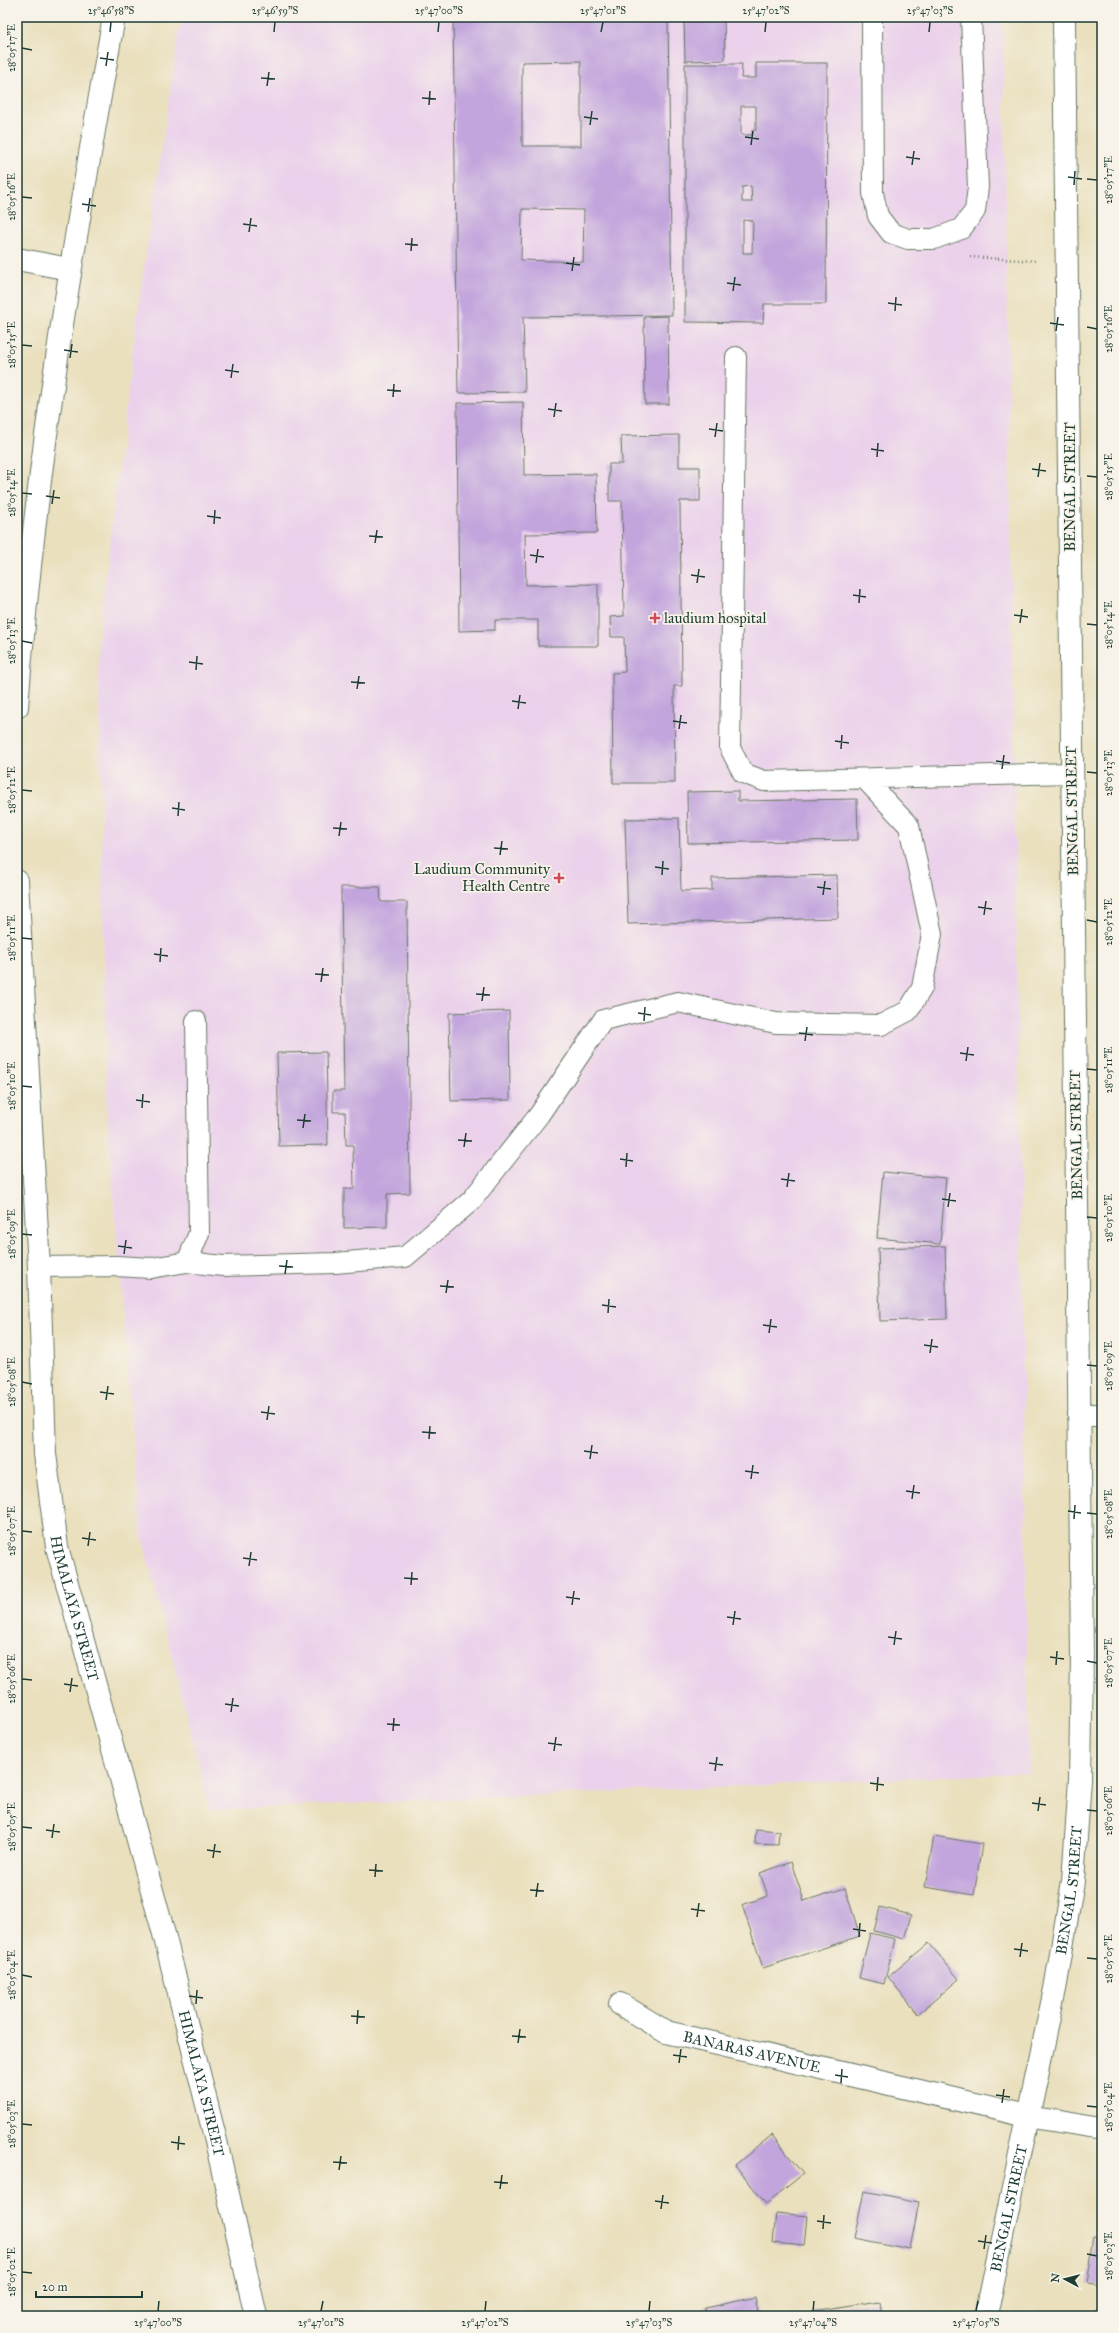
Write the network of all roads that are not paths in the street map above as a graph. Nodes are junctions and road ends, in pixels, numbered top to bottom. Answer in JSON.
{"nodes":[{"id":1,"x":114,"y":17,"type":"edge"},
{"id":2,"x":872,"y":17,"type":"edge"},
{"id":3,"x":971,"y":17,"type":"edge"},
{"id":4,"x":1064,"y":17,"type":"edge"},
{"id":5,"x":17,"y":260,"type":"edge"},
{"id":6,"x":69,"y":270,"type":"junction"},
{"id":7,"x":736,"y":357,"type":"dead end"},
{"id":8,"x":17,"y":707,"type":"edge"},
{"id":9,"x":1072,"y":773,"type":"junction"},
{"id":10,"x":865,"y":779,"type":"junction"},
{"id":11,"x":17,"y":881,"type":"edge"},
{"id":12,"x":196,"y":1021,"type":"dead end"},
{"id":13,"x":187,"y":1262,"type":"junction"},
{"id":14,"x":39,"y":1267,"type":"junction"},
{"id":15,"x":1079,"y":1415,"type":"junction"},
{"id":16,"x":1102,"y":1415,"type":"edge"},
{"id":17,"x":620,"y":2004,"type":"dead end"},
{"id":18,"x":1027,"y":2116,"type":"junction"},
{"id":19,"x":1102,"y":2128,"type":"edge"},
{"id":20,"x":256,"y":2316,"type":"edge"},
{"id":21,"x":986,"y":2316,"type":"edge"}],
"edges":[{"from":1,"to":6,"type":"street"},
{"from":2,"to":3,"type":"lane"},
{"from":4,"to":9,"type":"street","name":"BENGAL STREET"},
{"from":5,"to":6,"type":"street"},
{"from":6,"to":8,"type":"street"},
{"from":7,"to":10,"type":"lane"},
{"from":9,"to":10,"type":"lane"},
{"from":9,"to":15,"type":"street","name":"BENGAL STREET"},
{"from":10,"to":13,"type":"lane"},
{"from":11,"to":14,"type":"street","name":"HIMALAYA STREET"},
{"from":12,"to":13,"type":"lane"},
{"from":13,"to":14,"type":"lane"},
{"from":14,"to":20,"type":"street","name":"HIMALAYA STREET"},
{"from":15,"to":16,"type":"street"},
{"from":15,"to":18,"type":"street","name":"BENGAL STREET"},
{"from":17,"to":18,"type":"street","name":"BANARAS AVENUE"},
{"from":18,"to":19,"type":"street","name":"BANARAS AVENUE"},
{"from":18,"to":21,"type":"street","name":"BENGAL STREET"}]}
